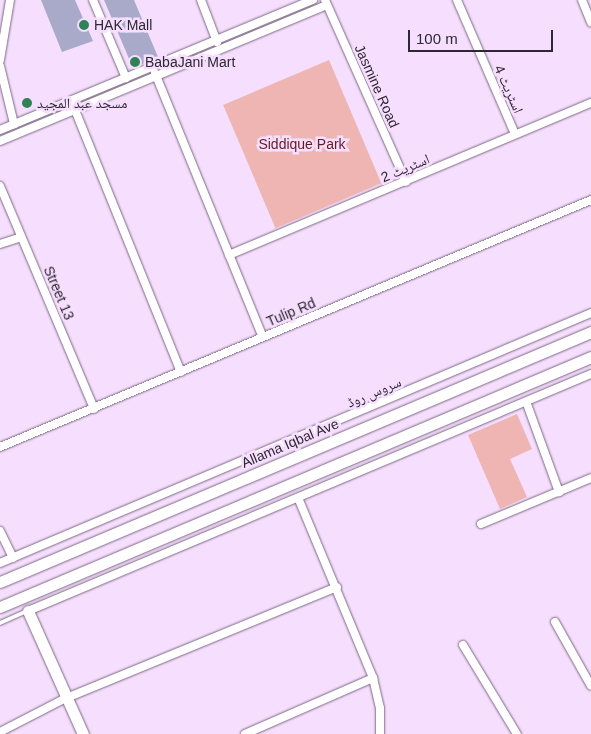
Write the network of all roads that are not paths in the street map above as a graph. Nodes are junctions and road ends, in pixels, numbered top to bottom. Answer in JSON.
{"nodes":[{"id":1,"x":92,"y":0,"type":"edge"},
{"id":2,"x":201,"y":0,"type":"edge"},
{"id":3,"x":313,"y":0,"type":"edge"},
{"id":4,"x":456,"y":0,"type":"edge"},
{"id":5,"x":582,"y":0,"type":"edge"},
{"id":6,"x":9,"y":1,"type":"edge"},
{"id":7,"x":326,"y":3,"type":"edge"},
{"id":8,"x":591,"y":22,"type":"edge"},
{"id":9,"x":216,"y":39,"type":"junction"},
{"id":10,"x":220,"y":49,"type":"junction"},
{"id":11,"x":0,"y":60,"type":"edge"},
{"id":12,"x":0,"y":66,"type":"edge"},
{"id":13,"x":152,"y":66,"type":"junction"},
{"id":14,"x":156,"y":76,"type":"junction"},
{"id":15,"x":126,"y":78,"type":"junction"},
{"id":16,"x":71,"y":100,"type":"junction"},
{"id":17,"x":591,"y":103,"type":"edge"},
{"id":18,"x":75,"y":110,"type":"junction"},
{"id":19,"x":14,"y":124,"type":"junction"},
{"id":20,"x":0,"y":130,"type":"edge"},
{"id":21,"x":515,"y":134,"type":"junction"},
{"id":22,"x":0,"y":141,"type":"edge"},
{"id":23,"x":406,"y":182,"type":"junction"},
{"id":24,"x":0,"y":186,"type":"edge"},
{"id":25,"x":591,"y":200,"type":"edge"},
{"id":26,"x":21,"y":237,"type":"junction"},
{"id":27,"x":0,"y":244,"type":"edge"},
{"id":28,"x":229,"y":255,"type":"junction"},
{"id":29,"x":591,"y":313,"type":"edge"},
{"id":30,"x":591,"y":332,"type":"edge"},
{"id":31,"x":263,"y":337,"type":"junction"},
{"id":32,"x":591,"y":358,"type":"edge"},
{"id":33,"x":181,"y":372,"type":"junction"},
{"id":34,"x":591,"y":374,"type":"edge"},
{"id":35,"x":527,"y":404,"type":"junction"},
{"id":36,"x":94,"y":409,"type":"junction"},
{"id":37,"x":0,"y":446,"type":"edge"},
{"id":38,"x":591,"y":478,"type":"edge"},
{"id":39,"x":559,"y":492,"type":"junction"},
{"id":40,"x":299,"y":500,"type":"junction"},
{"id":41,"x":481,"y":524,"type":"dead end"},
{"id":42,"x":0,"y":531,"type":"edge"},
{"id":43,"x":13,"y":558,"type":"junction"},
{"id":44,"x":0,"y":564,"type":"edge"},
{"id":45,"x":0,"y":582,"type":"edge"},
{"id":46,"x":337,"y":587,"type":"junction"},
{"id":47,"x":0,"y":607,"type":"edge"},
{"id":48,"x":28,"y":611,"type":"junction"},
{"id":49,"x":554,"y":622,"type":"dead end"},
{"id":50,"x":0,"y":623,"type":"edge"},
{"id":51,"x":462,"y":645,"type":"dead end"},
{"id":52,"x":373,"y":678,"type":"junction"},
{"id":53,"x":591,"y":686,"type":"edge"},
{"id":54,"x":64,"y":699,"type":"junction"},
{"id":55,"x":0,"y":732,"type":"edge"},
{"id":56,"x":83,"y":734,"type":"edge"},
{"id":57,"x":245,"y":734,"type":"edge"},
{"id":58,"x":380,"y":734,"type":"edge"},
{"id":59,"x":517,"y":734,"type":"edge"}],
"edges":[{"from":1,"to":15,"type":"street"},
{"from":2,"to":9,"type":"street"},
{"from":3,"to":9,"type":"street"},
{"from":4,"to":21,"type":"street","name":"اسٹریٹ 4"},
{"from":5,"to":8,"type":"street"},
{"from":6,"to":11,"type":"street"},
{"from":7,"to":10,"type":"street"},
{"from":7,"to":23,"type":"street","name":"Jasmine Road"},
{"from":9,"to":10,"type":"street"},
{"from":9,"to":13,"type":"street"},
{"from":10,"to":14,"type":"street"},
{"from":12,"to":19,"type":"street"},
{"from":13,"to":14,"type":"street"},
{"from":13,"to":15,"type":"street"},
{"from":14,"to":18,"type":"street"},
{"from":14,"to":28,"type":"street"},
{"from":15,"to":16,"type":"street"},
{"from":16,"to":18,"type":"street"},
{"from":16,"to":19,"type":"street"},
{"from":17,"to":21,"type":"street","name":"اسٹریٹ 2"},
{"from":18,"to":22,"type":"street"},
{"from":18,"to":33,"type":"street"},
{"from":19,"to":20,"type":"street"},
{"from":21,"to":23,"type":"street","name":"اسٹریٹ 2"},
{"from":23,"to":28,"type":"street","name":"اسٹریٹ 2"},
{"from":24,"to":26,"type":"street","name":"Street 13"},
{"from":25,"to":31,"type":"street","name":"Tulip Rd"},
{"from":26,"to":27,"type":"street"},
{"from":26,"to":36,"type":"street","name":"Street 13"},
{"from":28,"to":31,"type":"street"},
{"from":29,"to":43,"type":"street","name":"سروس روڈ"},
{"from":30,"to":45,"type":"main road","name":"Allama Iqbal Ave"},
{"from":31,"to":33,"type":"street","name":"Tulip Rd"},
{"from":32,"to":47,"type":"main road"},
{"from":33,"to":36,"type":"street","name":"Tulip Rd"},
{"from":34,"to":35,"type":"street"},
{"from":35,"to":39,"type":"street"},
{"from":35,"to":40,"type":"street"},
{"from":36,"to":37,"type":"street","name":"Tulip Rd"},
{"from":38,"to":39,"type":"street"},
{"from":39,"to":41,"type":"street"},
{"from":40,"to":46,"type":"street"},
{"from":40,"to":48,"type":"street"},
{"from":42,"to":43,"type":"street"},
{"from":43,"to":44,"type":"street","name":"سروس روڈ"},
{"from":46,"to":52,"type":"street"},
{"from":46,"to":54,"type":"street"},
{"from":48,"to":50,"type":"lane"},
{"from":48,"to":54,"type":"main road"},
{"from":49,"to":53,"type":"street"},
{"from":51,"to":59,"type":"street"},
{"from":52,"to":57,"type":"street"},
{"from":52,"to":58,"type":"street"},
{"from":54,"to":55,"type":"street"},
{"from":54,"to":56,"type":"main road"}]}
